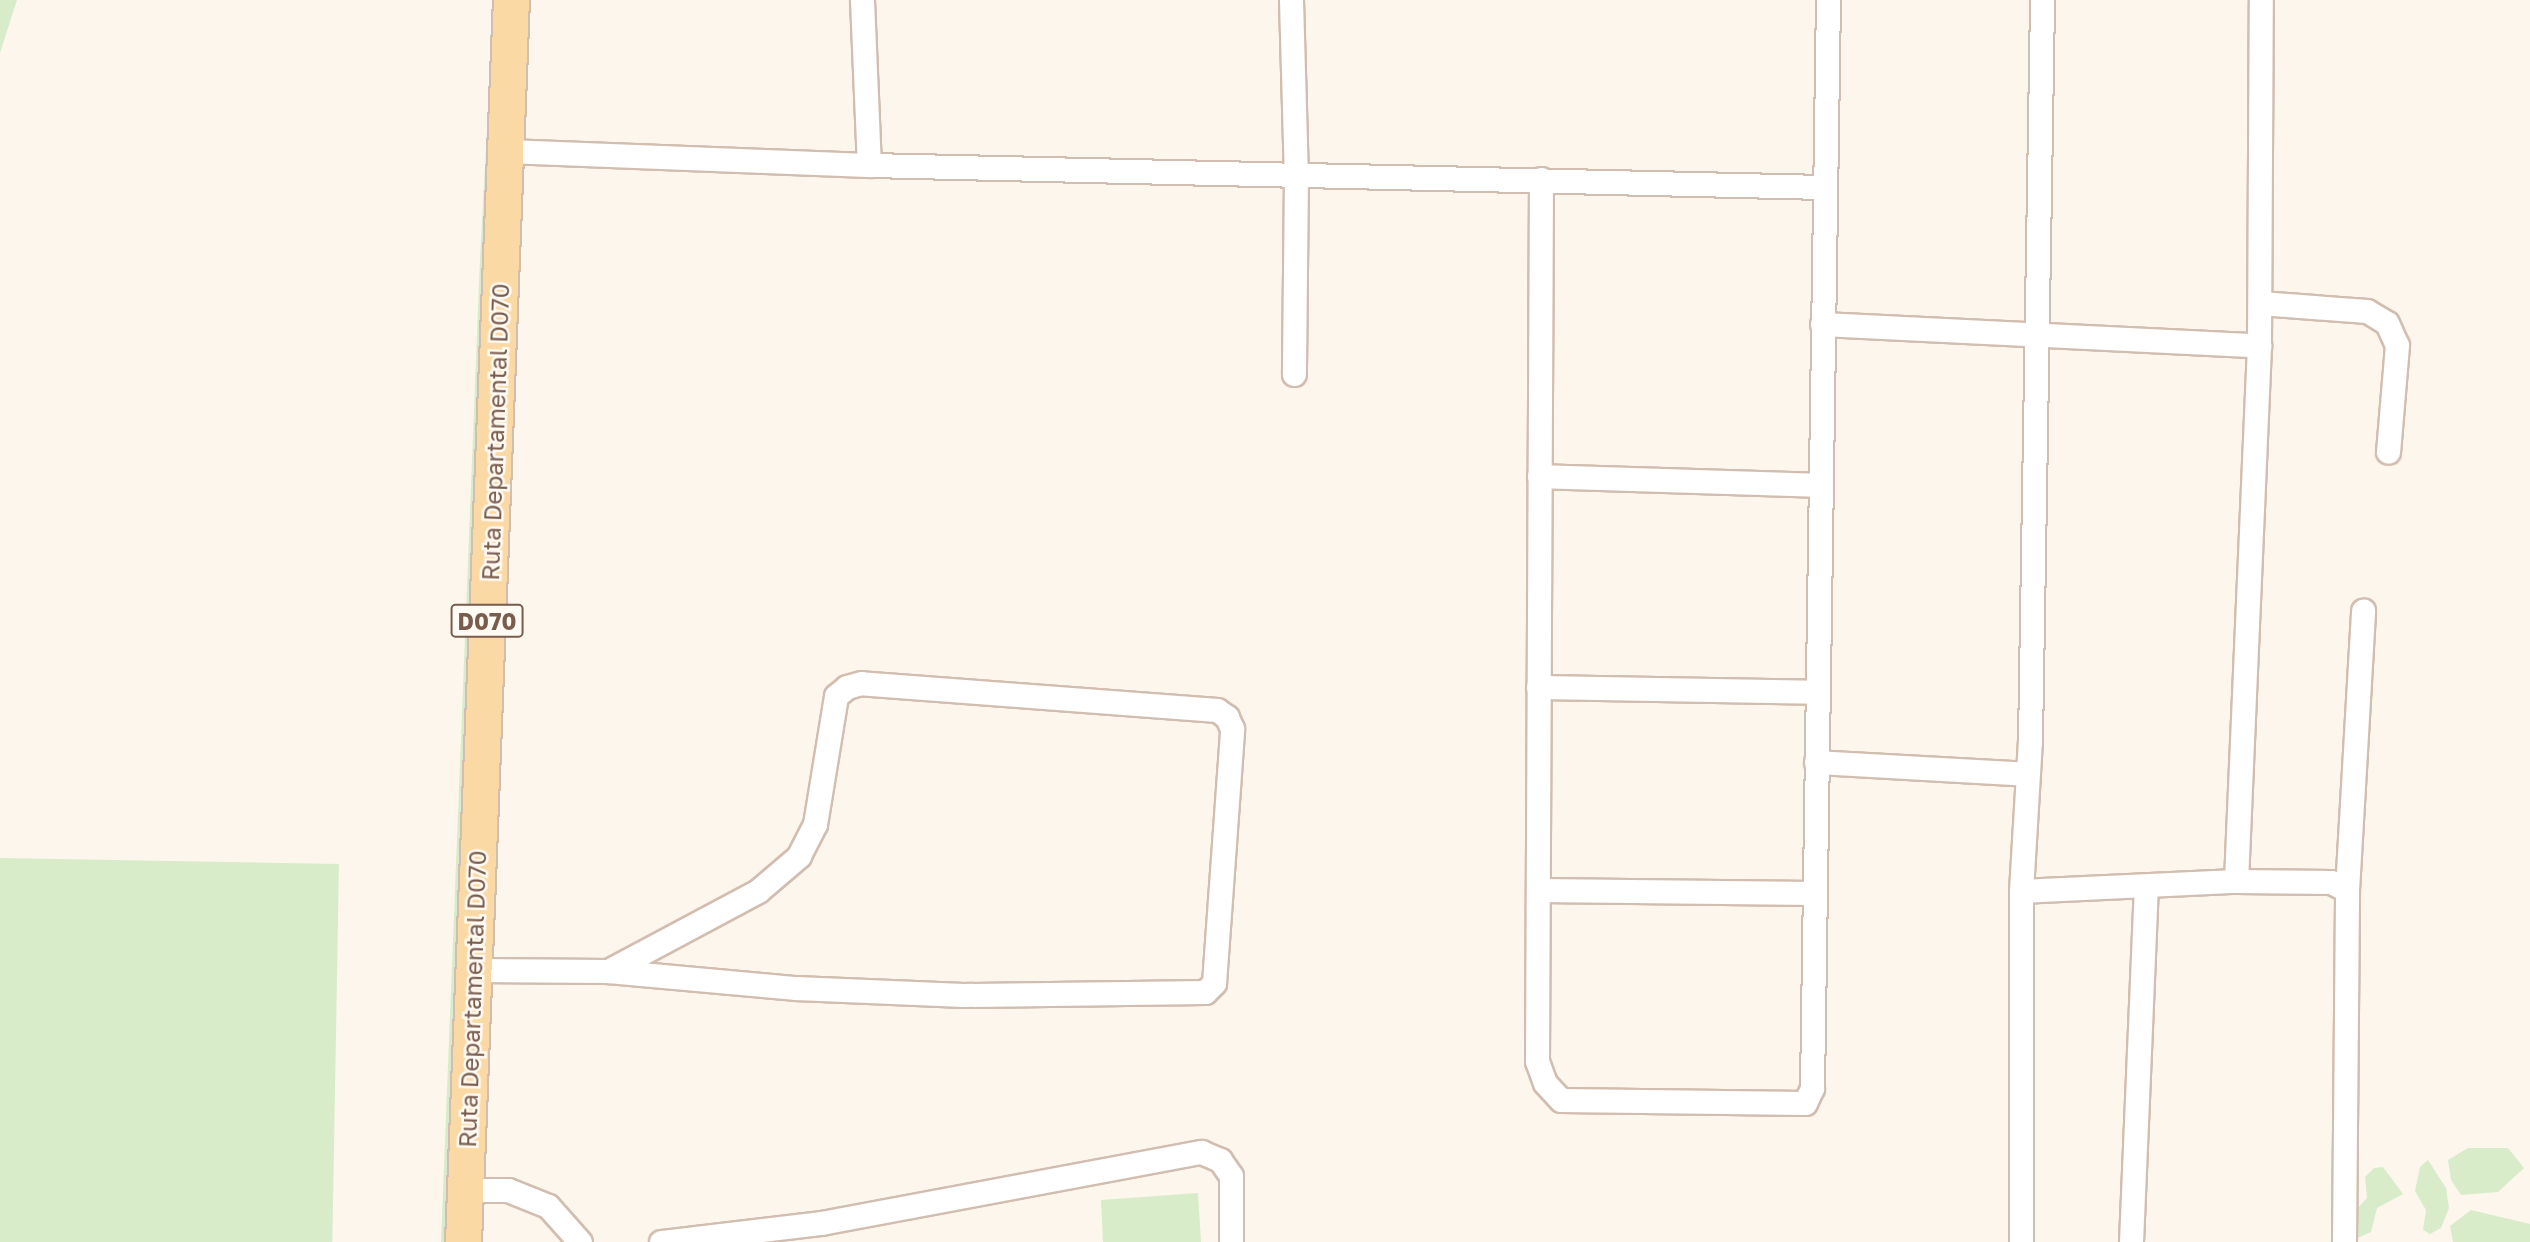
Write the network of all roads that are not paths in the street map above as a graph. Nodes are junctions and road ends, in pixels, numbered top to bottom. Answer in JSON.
{"nodes":[{"id":1,"x":512,"y":0,"type":"edge"},
{"id":2,"x":862,"y":0,"type":"edge"},
{"id":3,"x":1291,"y":0,"type":"edge"},
{"id":4,"x":1828,"y":0,"type":"edge"},
{"id":5,"x":2042,"y":0,"type":"edge"},
{"id":6,"x":2262,"y":0,"type":"edge"},
{"id":7,"x":505,"y":151,"type":"junction"},
{"id":8,"x":869,"y":165,"type":"junction"},
{"id":9,"x":1296,"y":176,"type":"junction"},
{"id":10,"x":1541,"y":179,"type":"junction"},
{"id":11,"x":1825,"y":187,"type":"junction"},
{"id":12,"x":2260,"y":303,"type":"junction"},
{"id":13,"x":1822,"y":324,"type":"junction"},
{"id":14,"x":2035,"y":331,"type":"junction"},
{"id":15,"x":2259,"y":345,"type":"junction"},
{"id":16,"x":1294,"y":374,"type":"dead end"},
{"id":17,"x":2388,"y":452,"type":"dead end"},
{"id":18,"x":1539,"y":476,"type":"junction"},
{"id":19,"x":1820,"y":485,"type":"junction"},
{"id":20,"x":2363,"y":610,"type":"dead end"},
{"id":21,"x":1538,"y":687,"type":"junction"},
{"id":22,"x":1817,"y":692,"type":"junction"},
{"id":23,"x":1816,"y":762,"type":"junction"},
{"id":24,"x":2028,"y":774,"type":"junction"},
{"id":25,"x":2235,"y":881,"type":"junction"},
{"id":26,"x":2146,"y":888,"type":"junction"},
{"id":27,"x":1538,"y":890,"type":"junction"},
{"id":28,"x":2347,"y":890,"type":"junction"},
{"id":29,"x":2021,"y":891,"type":"junction"},
{"id":30,"x":1814,"y":893,"type":"junction"},
{"id":31,"x":474,"y":970,"type":"junction"},
{"id":32,"x":608,"y":971,"type":"junction"},
{"id":33,"x":465,"y":1189,"type":"junction"},
{"id":34,"x":823,"y":1233,"type":"edge"},
{"id":35,"x":463,"y":1242,"type":"edge"},
{"id":36,"x":580,"y":1242,"type":"edge"},
{"id":37,"x":661,"y":1242,"type":"edge"},
{"id":38,"x":1231,"y":1242,"type":"edge"},
{"id":39,"x":2021,"y":1242,"type":"edge"},
{"id":40,"x":2131,"y":1242,"type":"edge"},
{"id":41,"x":2344,"y":1242,"type":"edge"}],
"edges":[{"from":1,"to":7,"type":"main road","name":"Ruta Departamental D070","number":"D070"},
{"from":2,"to":8,"type":"street"},
{"from":3,"to":9,"type":"street"},
{"from":4,"to":11,"type":"street"},
{"from":5,"to":14,"type":"street"},
{"from":6,"to":12,"type":"street"},
{"from":7,"to":8,"type":"street"},
{"from":7,"to":31,"type":"main road","name":"Ruta Departamental D070","number":"D070"},
{"from":8,"to":9,"type":"street"},
{"from":9,"to":10,"type":"street"},
{"from":9,"to":16,"type":"street"},
{"from":10,"to":11,"type":"street"},
{"from":10,"to":18,"type":"street"},
{"from":11,"to":13,"type":"street"},
{"from":12,"to":15,"type":"street"},
{"from":12,"to":17,"type":"street"},
{"from":13,"to":14,"type":"street"},
{"from":13,"to":19,"type":"street"},
{"from":14,"to":15,"type":"street"},
{"from":14,"to":24,"type":"street"},
{"from":15,"to":25,"type":"street"},
{"from":18,"to":19,"type":"street"},
{"from":18,"to":21,"type":"street"},
{"from":19,"to":22,"type":"street"},
{"from":20,"to":28,"type":"street"},
{"from":21,"to":22,"type":"street"},
{"from":21,"to":27,"type":"street"},
{"from":22,"to":23,"type":"street"},
{"from":23,"to":24,"type":"street"},
{"from":23,"to":30,"type":"street"},
{"from":24,"to":29,"type":"street"},
{"from":25,"to":26,"type":"street"},
{"from":25,"to":28,"type":"street"},
{"from":26,"to":29,"type":"street"},
{"from":26,"to":40,"type":"street"},
{"from":27,"to":30,"type":"street"},
{"from":27,"to":30,"type":"street"},
{"from":28,"to":41,"type":"street"},
{"from":29,"to":39,"type":"street"},
{"from":31,"to":32,"type":"street"},
{"from":31,"to":33,"type":"main road","name":"Ruta Departamental D070","number":"D070"},
{"from":32,"to":32,"type":"street"},
{"from":33,"to":35,"type":"main road","name":"Ruta Departamental D070","number":"D070"},
{"from":33,"to":36,"type":"street"},
{"from":34,"to":37,"type":"street"},
{"from":34,"to":38,"type":"street"}]}
